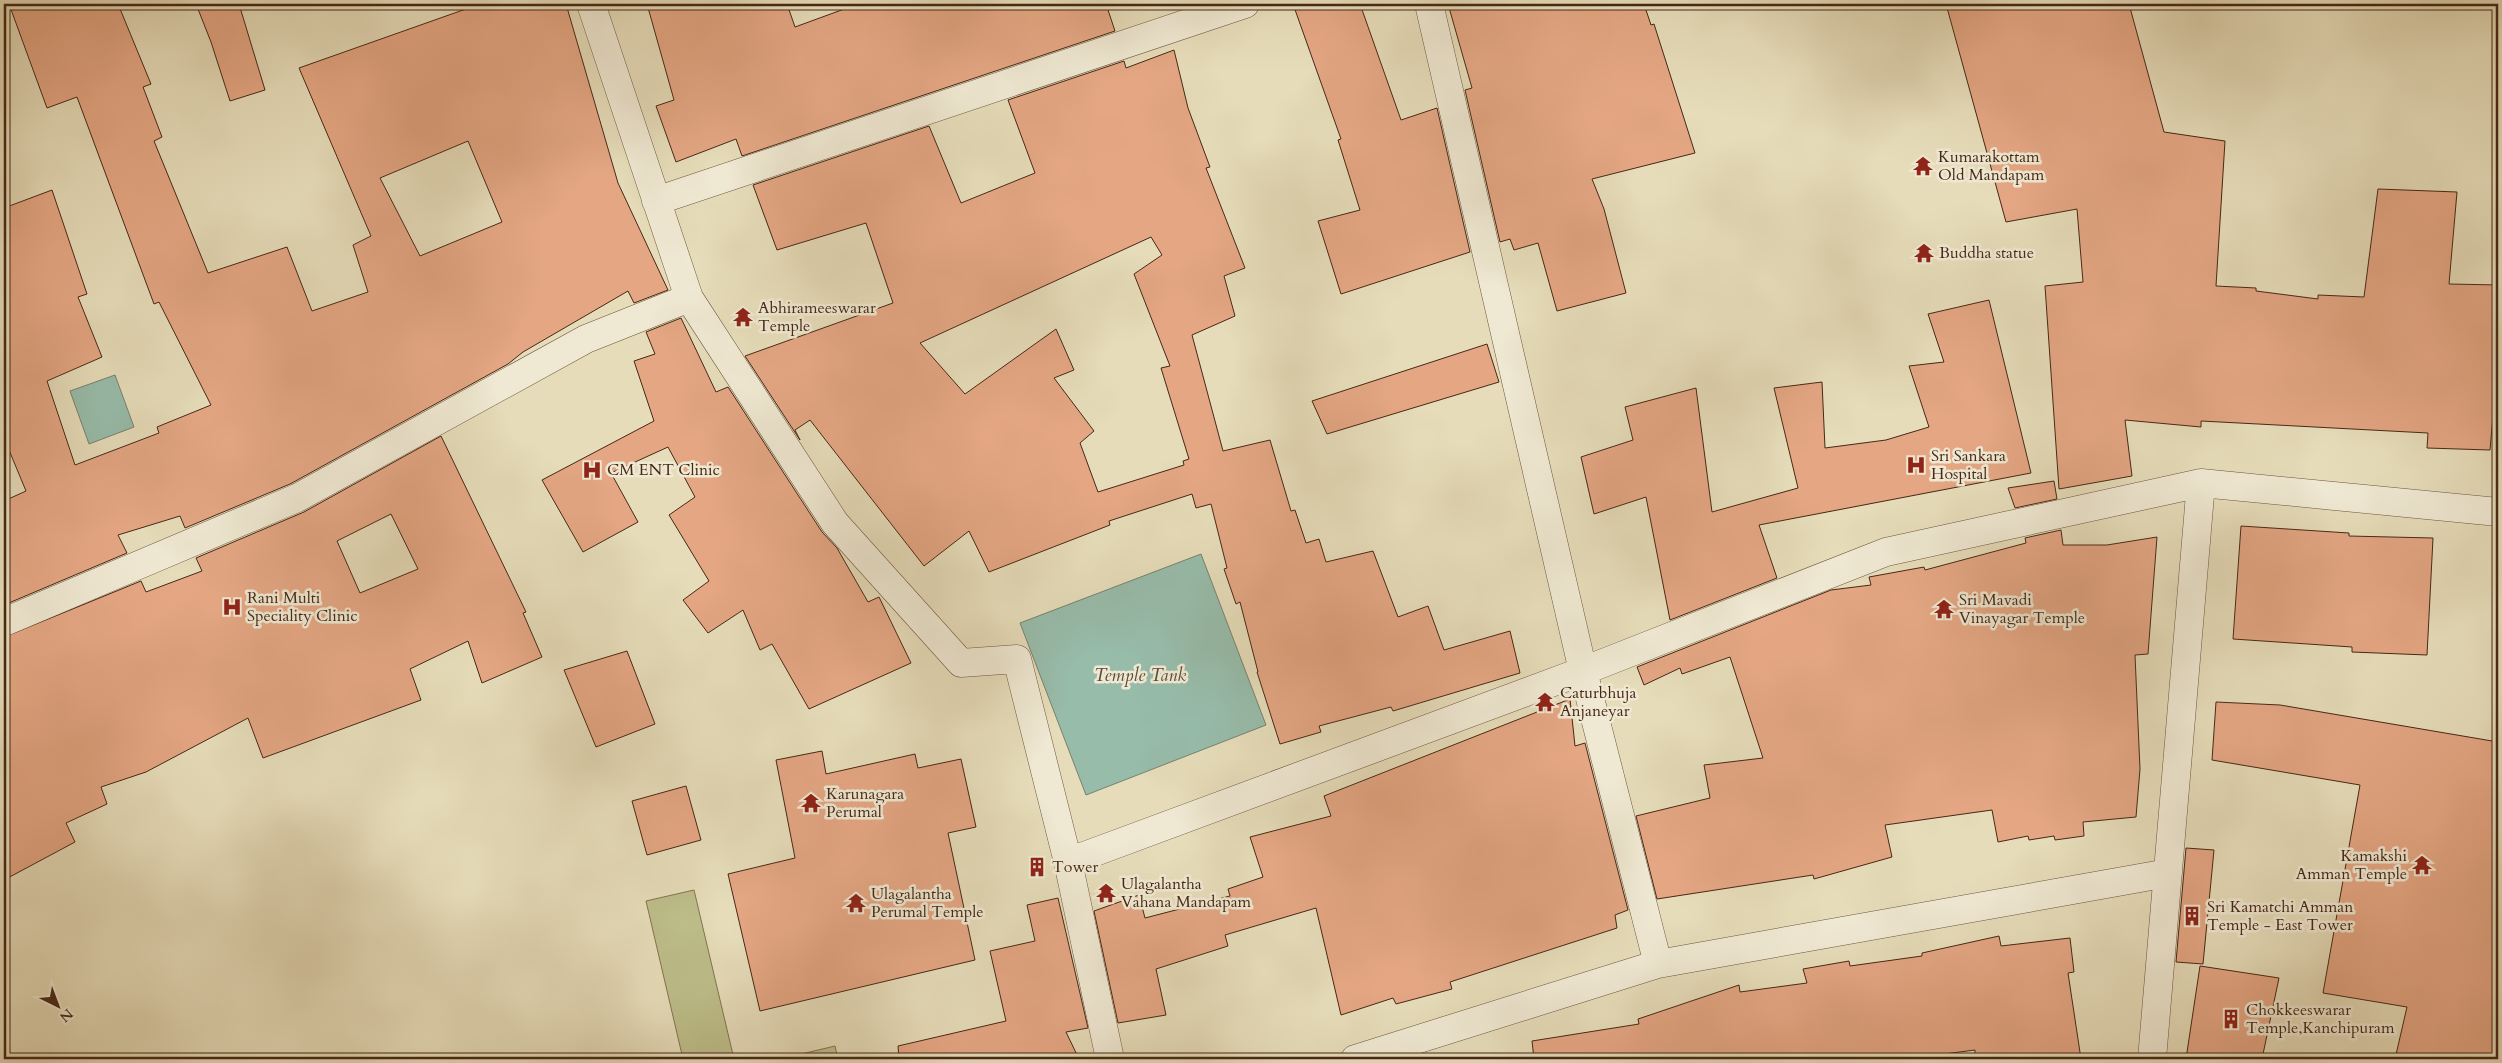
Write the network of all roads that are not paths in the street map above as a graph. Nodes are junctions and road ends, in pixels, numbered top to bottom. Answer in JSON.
{"nodes":[{"id":1,"x":591,"y":4,"type":"edge"},
{"id":2,"x":1245,"y":4,"type":"edge"},
{"id":3,"x":1429,"y":4,"type":"edge"},
{"id":4,"x":656,"y":201,"type":"junction"},
{"id":5,"x":689,"y":298,"type":"junction"},
{"id":6,"x":2201,"y":483,"type":"junction"},
{"id":7,"x":2498,"y":512,"type":"edge"},
{"id":8,"x":4,"y":622,"type":"edge"},
{"id":9,"x":1583,"y":672,"type":"junction"},
{"id":10,"x":1068,"y":862,"type":"junction"},
{"id":11,"x":2168,"y":873,"type":"junction"},
{"id":12,"x":1658,"y":964,"type":"junction"},
{"id":13,"x":1110,"y":1059,"type":"edge"},
{"id":14,"x":1355,"y":1059,"type":"edge"},
{"id":15,"x":2152,"y":1059,"type":"edge"}],
"edges":[{"from":1,"to":4,"type":"street"},
{"from":2,"to":4,"type":"street"},
{"from":3,"to":9,"type":"street"},
{"from":4,"to":5,"type":"street"},
{"from":5,"to":8,"type":"street"},
{"from":5,"to":10,"type":"street"},
{"from":6,"to":7,"type":"street"},
{"from":6,"to":9,"type":"street"},
{"from":6,"to":11,"type":"street"},
{"from":9,"to":10,"type":"street"},
{"from":9,"to":12,"type":"street"},
{"from":10,"to":13,"type":"street"},
{"from":11,"to":12,"type":"street"},
{"from":11,"to":15,"type":"street"},
{"from":12,"to":14,"type":"street"}]}
